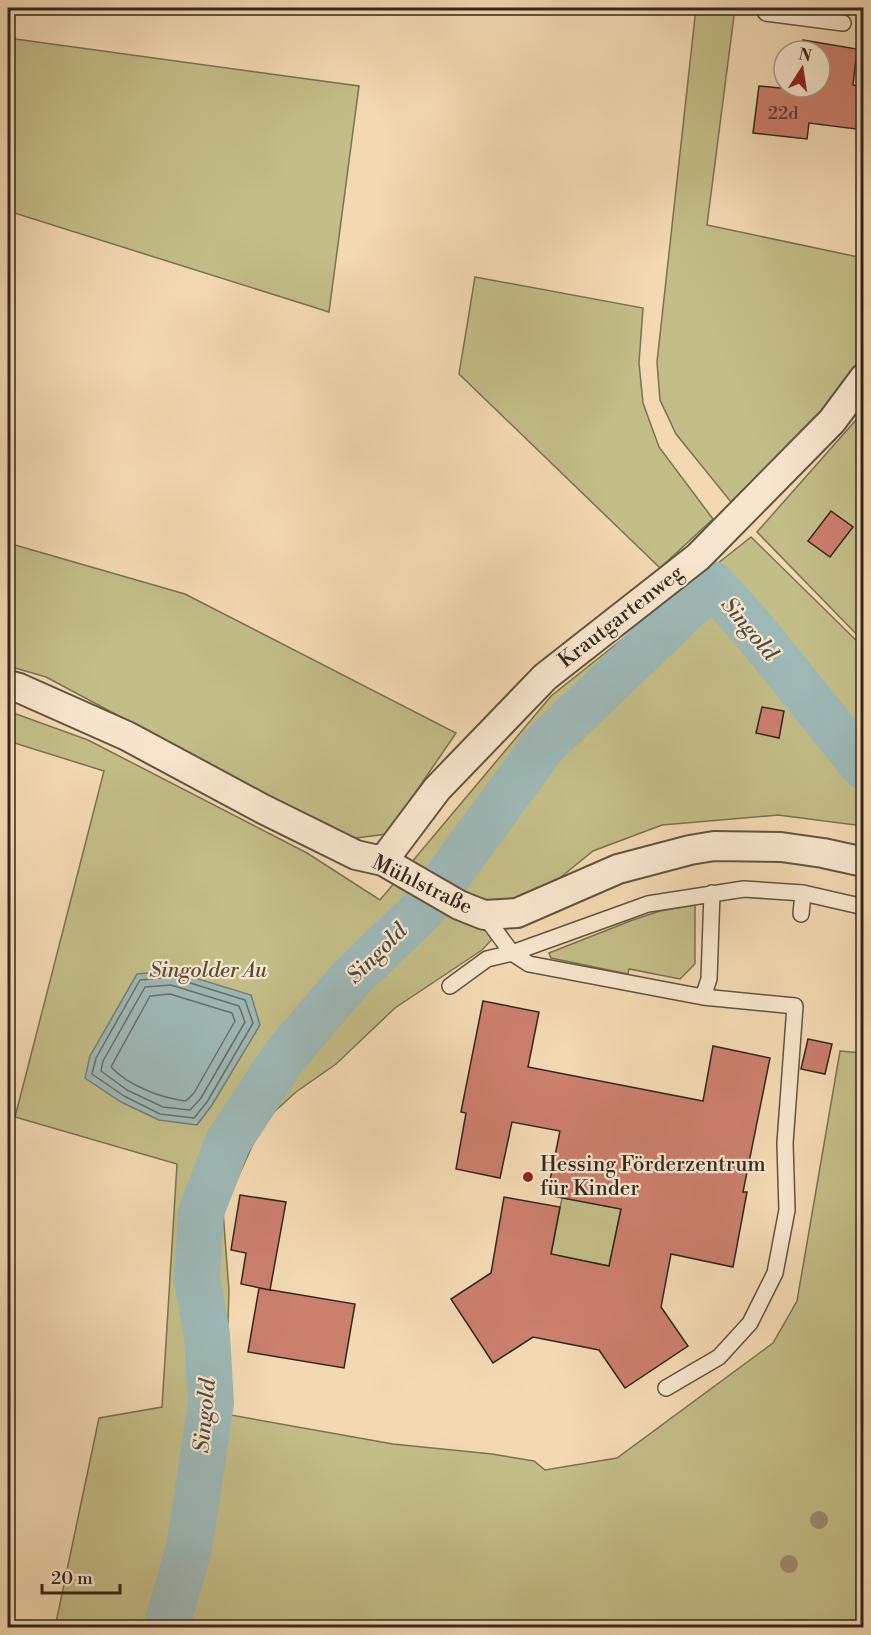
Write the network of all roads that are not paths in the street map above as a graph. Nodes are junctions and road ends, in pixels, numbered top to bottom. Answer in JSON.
{"nodes":[{"id":1,"x":763,"y":8,"type":"edge"},
{"id":2,"x":843,"y":23,"type":"dead end"},
{"id":3,"x":864,"y":378,"type":"edge"},
{"id":4,"x":8,"y":685,"type":"edge"},
{"id":5,"x":383,"y":861,"type":"junction"},
{"id":6,"x":864,"y":862,"type":"edge"},
{"id":7,"x":712,"y":893,"type":"junction"},
{"id":8,"x":803,"y":893,"type":"junction"},
{"id":9,"x":864,"y":907,"type":"edge"},
{"id":10,"x":471,"y":910,"type":"junction"},
{"id":11,"x":801,"y":914,"type":"dead end"},
{"id":12,"x":512,"y":953,"type":"junction"},
{"id":13,"x":450,"y":986,"type":"dead end"},
{"id":14,"x":703,"y":997,"type":"junction"},
{"id":15,"x":666,"y":1388,"type":"dead end"}],
"edges":[{"from":1,"to":2,"type":"lane"},
{"from":3,"to":5,"type":"street","name":"Krautgartenweg"},
{"from":4,"to":5,"type":"street","name":"Mühlstraße"},
{"from":5,"to":10,"type":"street","name":"Mühlstraße"},
{"from":6,"to":10,"type":"street","name":"Mühlstraße"},
{"from":7,"to":8,"type":"lane"},
{"from":7,"to":12,"type":"lane"},
{"from":7,"to":14,"type":"lane"},
{"from":8,"to":9,"type":"lane"},
{"from":8,"to":11,"type":"lane"},
{"from":10,"to":12,"type":"lane"},
{"from":12,"to":13,"type":"lane"},
{"from":12,"to":14,"type":"lane"},
{"from":14,"to":15,"type":"lane"}]}
